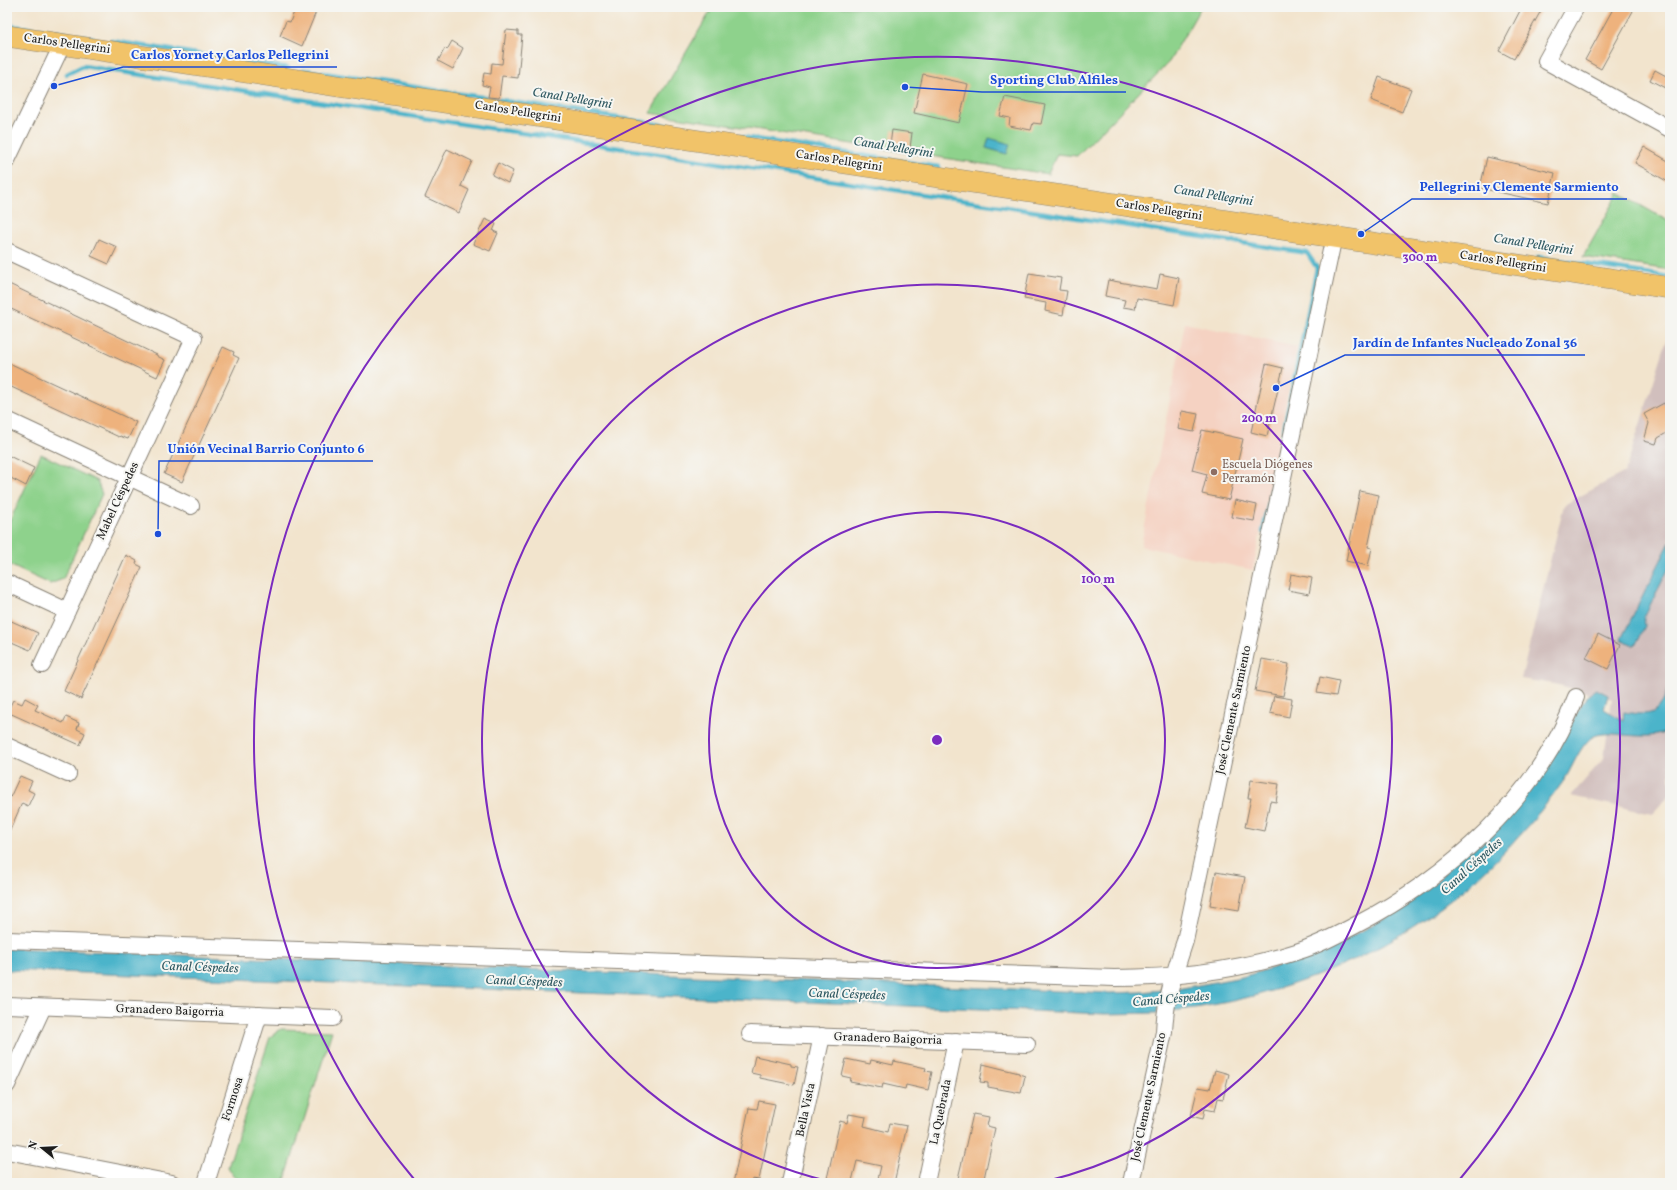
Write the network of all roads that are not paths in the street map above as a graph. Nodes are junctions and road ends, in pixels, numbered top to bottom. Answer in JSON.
{"nodes":[{"id":1,"x":1576,"y":7,"type":"edge"},
{"id":2,"x":7,"y":36,"type":"edge"},
{"id":3,"x":63,"y":43,"type":"junction"},
{"id":4,"x":1670,"y":129,"type":"edge"},
{"id":5,"x":7,"y":160,"type":"edge"},
{"id":6,"x":1334,"y":236,"type":"junction"},
{"id":7,"x":7,"y":251,"type":"edge"},
{"id":8,"x":1670,"y":288,"type":"edge"},
{"id":9,"x":7,"y":420,"type":"edge"},
{"id":10,"x":129,"y":477,"type":"junction"},
{"id":11,"x":191,"y":506,"type":"dead end"},
{"id":12,"x":7,"y":583,"type":"edge"},
{"id":13,"x":67,"y":611,"type":"junction"},
{"id":14,"x":42,"y":665,"type":"dead end"},
{"id":15,"x":1576,"y":698,"type":"dead end"},
{"id":16,"x":7,"y":746,"type":"edge"},
{"id":17,"x":68,"y":774,"type":"dead end"},
{"id":18,"x":7,"y":940,"type":"edge"},
{"id":19,"x":1171,"y":983,"type":"junction"},
{"id":20,"x":7,"y":1005,"type":"edge"},
{"id":21,"x":43,"y":1006,"type":"junction"},
{"id":22,"x":259,"y":1015,"type":"junction"},
{"id":23,"x":333,"y":1018,"type":"dead end"},
{"id":24,"x":750,"y":1034,"type":"dead end"},
{"id":25,"x":822,"y":1036,"type":"junction"},
{"id":26,"x":956,"y":1041,"type":"junction"},
{"id":27,"x":1027,"y":1044,"type":"dead end"},
{"id":28,"x":7,"y":1085,"type":"edge"},
{"id":29,"x":7,"y":1151,"type":"edge"},
{"id":30,"x":172,"y":1183,"type":"edge"},
{"id":31,"x":206,"y":1183,"type":"edge"},
{"id":32,"x":790,"y":1183,"type":"edge"},
{"id":33,"x":926,"y":1183,"type":"edge"},
{"id":34,"x":1131,"y":1183,"type":"edge"}],
"edges":[{"from":1,"to":4,"type":"street"},
{"from":2,"to":3,"type":"main road","name":"Carlos Pellegrini"},
{"from":3,"to":5,"type":"street"},
{"from":3,"to":6,"type":"main road","name":"Carlos Pellegrini"},
{"from":6,"to":8,"type":"main road","name":"Carlos Pellegrini"},
{"from":6,"to":19,"type":"street","name":"José Clemente Sarmiento"},
{"from":7,"to":10,"type":"street","name":"Mabel Céspedes"},
{"from":9,"to":10,"type":"street"},
{"from":10,"to":11,"type":"street"},
{"from":10,"to":13,"type":"street","name":"Mabel Céspedes"},
{"from":12,"to":13,"type":"street"},
{"from":13,"to":14,"type":"street","name":"Mabel Céspedes"},
{"from":15,"to":19,"type":"street"},
{"from":16,"to":17,"type":"street"},
{"from":18,"to":19,"type":"street"},
{"from":19,"to":34,"type":"street","name":"José Clemente Sarmiento"},
{"from":20,"to":21,"type":"street","name":"Granadero Baigorria"},
{"from":21,"to":22,"type":"street","name":"Granadero Baigorria"},
{"from":21,"to":28,"type":"street"},
{"from":22,"to":23,"type":"street","name":"Granadero Baigorria"},
{"from":22,"to":31,"type":"street","name":"Formosa"},
{"from":24,"to":25,"type":"street","name":"Granadero Baigorria"},
{"from":25,"to":26,"type":"street","name":"Granadero Baigorria"},
{"from":25,"to":32,"type":"street","name":"Bella Vista"},
{"from":26,"to":27,"type":"street","name":"Granadero Baigorria"},
{"from":26,"to":33,"type":"street","name":"La Quebrada"},
{"from":29,"to":30,"type":"street"}]}
